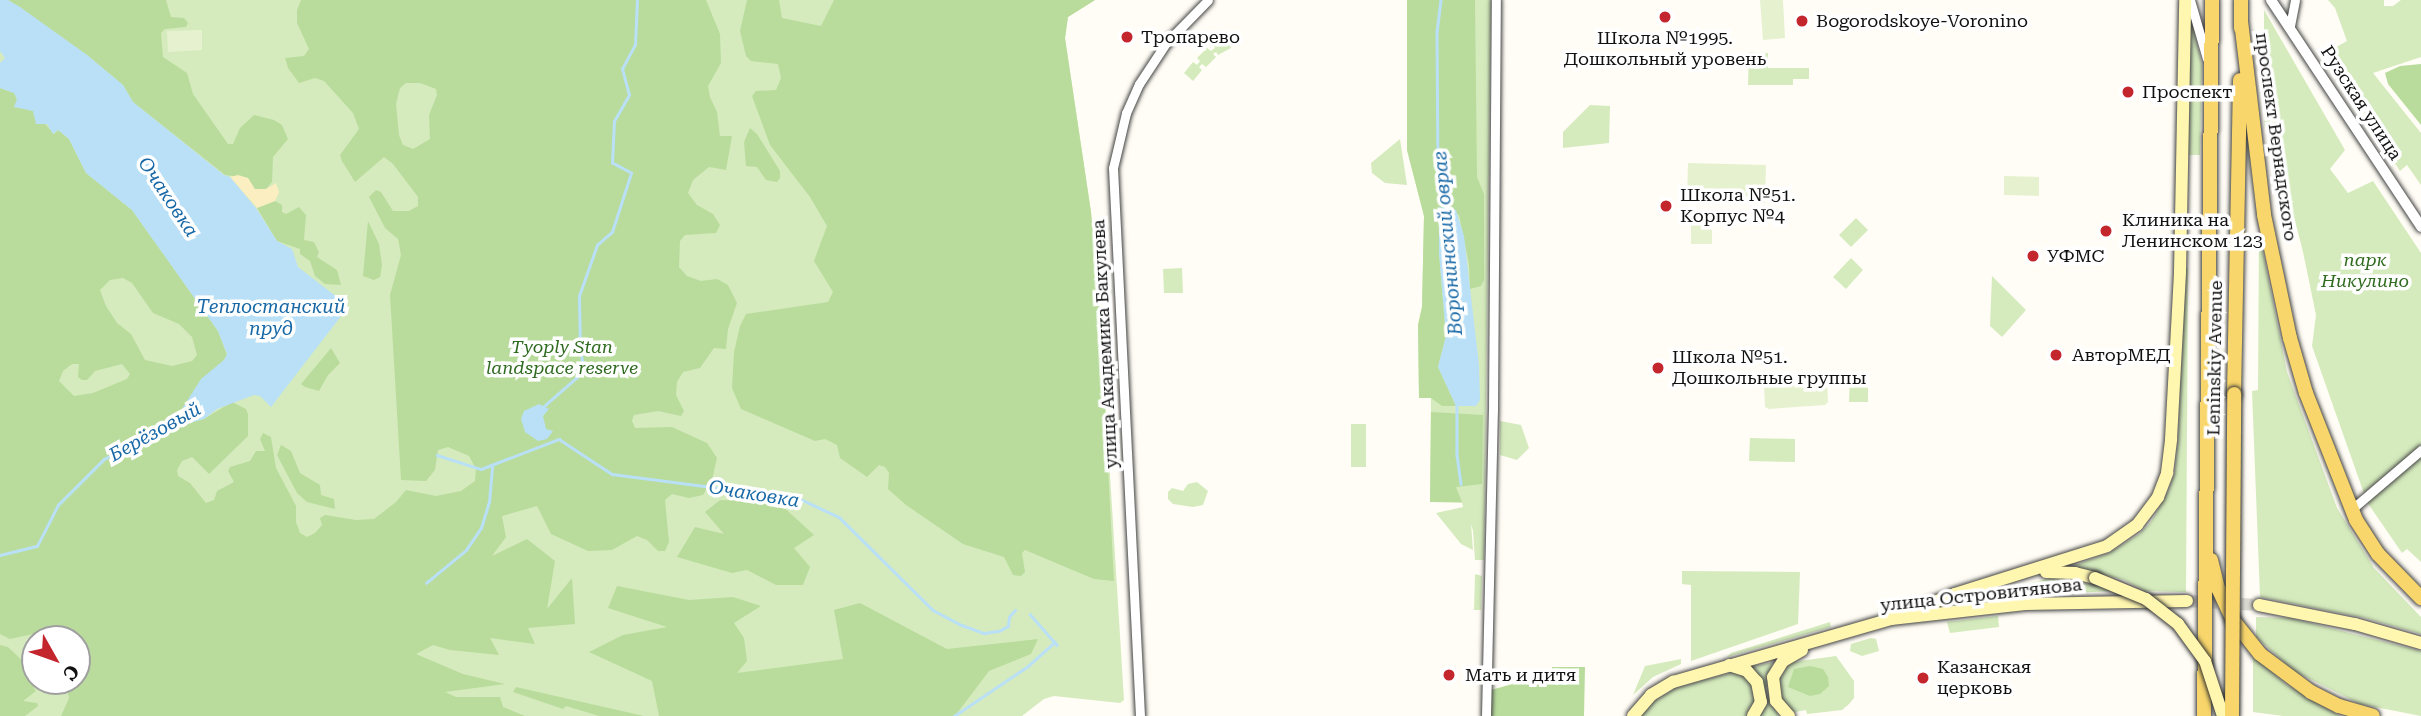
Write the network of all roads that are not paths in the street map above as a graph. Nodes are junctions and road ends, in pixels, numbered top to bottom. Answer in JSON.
{"nodes":[{"id":1,"x":1208,"y":0,"type":"edge"},
{"id":2,"x":1496,"y":0,"type":"edge"},
{"id":3,"x":2187,"y":0,"type":"edge"},
{"id":4,"x":2212,"y":0,"type":"edge"},
{"id":5,"x":2242,"y":0,"type":"edge"},
{"id":6,"x":2271,"y":0,"type":"edge"},
{"id":7,"x":2295,"y":0,"type":"edge"},
{"id":8,"x":2241,"y":21,"type":"junction"},
{"id":9,"x":2290,"y":26,"type":"junction"},
{"id":10,"x":2211,"y":73,"type":"junction"},
{"id":11,"x":2421,"y":227,"type":"edge"},
{"id":12,"x":2421,"y":450,"type":"edge"},
{"id":13,"x":2352,"y":509,"type":"junction"},
{"id":14,"x":2205,"y":534,"type":"junction"},
{"id":15,"x":2018,"y":577,"type":"junction"},
{"id":16,"x":2421,"y":598,"type":"edge"},
{"id":17,"x":2187,"y":601,"type":"tunnel mouth"},
{"id":18,"x":2259,"y":605,"type":"tunnel mouth"},
{"id":19,"x":1891,"y":619,"type":"junction"},
{"id":20,"x":1817,"y":642,"type":"junction"},
{"id":21,"x":2421,"y":643,"type":"edge"},
{"id":22,"x":1729,"y":665,"type":"junction"},
{"id":23,"x":1140,"y":716,"type":"edge"},
{"id":24,"x":1486,"y":716,"type":"edge"},
{"id":25,"x":1634,"y":716,"type":"edge"},
{"id":26,"x":1753,"y":716,"type":"edge"},
{"id":27,"x":1789,"y":716,"type":"edge"},
{"id":28,"x":2204,"y":716,"type":"edge"},
{"id":29,"x":2223,"y":716,"type":"edge"},
{"id":30,"x":2232,"y":716,"type":"edge"},
{"id":31,"x":2373,"y":716,"type":"edge"}],
"edges":[{"from":1,"to":23,"type":"street","name":"улица Академика Бакулева"},
{"from":2,"to":24,"type":"street"},
{"from":3,"to":10,"type":"street"},
{"from":3,"to":15,"type":"main road"},
{"from":4,"to":10,"type":"main road","name":"Leninskiy Avenue"},
{"from":5,"to":8,"type":"main road","name":"Leninskiy Avenue"},
{"from":6,"to":9,"type":"street","name":"Рузская улица"},
{"from":7,"to":9,"type":"street"},
{"from":8,"to":13,"type":"main road","name":"проспект Вернадского"},
{"from":8,"to":30,"type":"main road","name":"Leninskiy Avenue","bridge":true},
{"from":9,"to":11,"type":"street","name":"Рузская улица"},
{"from":10,"to":14,"type":"main road","name":"Leninskiy Avenue"},
{"from":12,"to":13,"type":"street"},
{"from":13,"to":16,"type":"main road","name":"проспект Вернадского"},
{"from":14,"to":28,"type":"main road","name":"Leninskiy Avenue"},
{"from":14,"to":31,"type":"main road"},
{"from":15,"to":19,"type":"main road"},
{"from":15,"to":29,"type":"main road","bridge":true},
{"from":17,"to":19,"type":"main road","name":"улица Островитянова"},
{"from":18,"to":21,"type":"main road"},
{"from":19,"to":20,"type":"main road","name":"улица Островитянова"},
{"from":20,"to":22,"type":"main road","name":"улица Островитянова"},
{"from":20,"to":27,"type":"main road"},
{"from":22,"to":25,"type":"main road","name":"улица Островитянова"},
{"from":22,"to":26,"type":"main road"}]}
